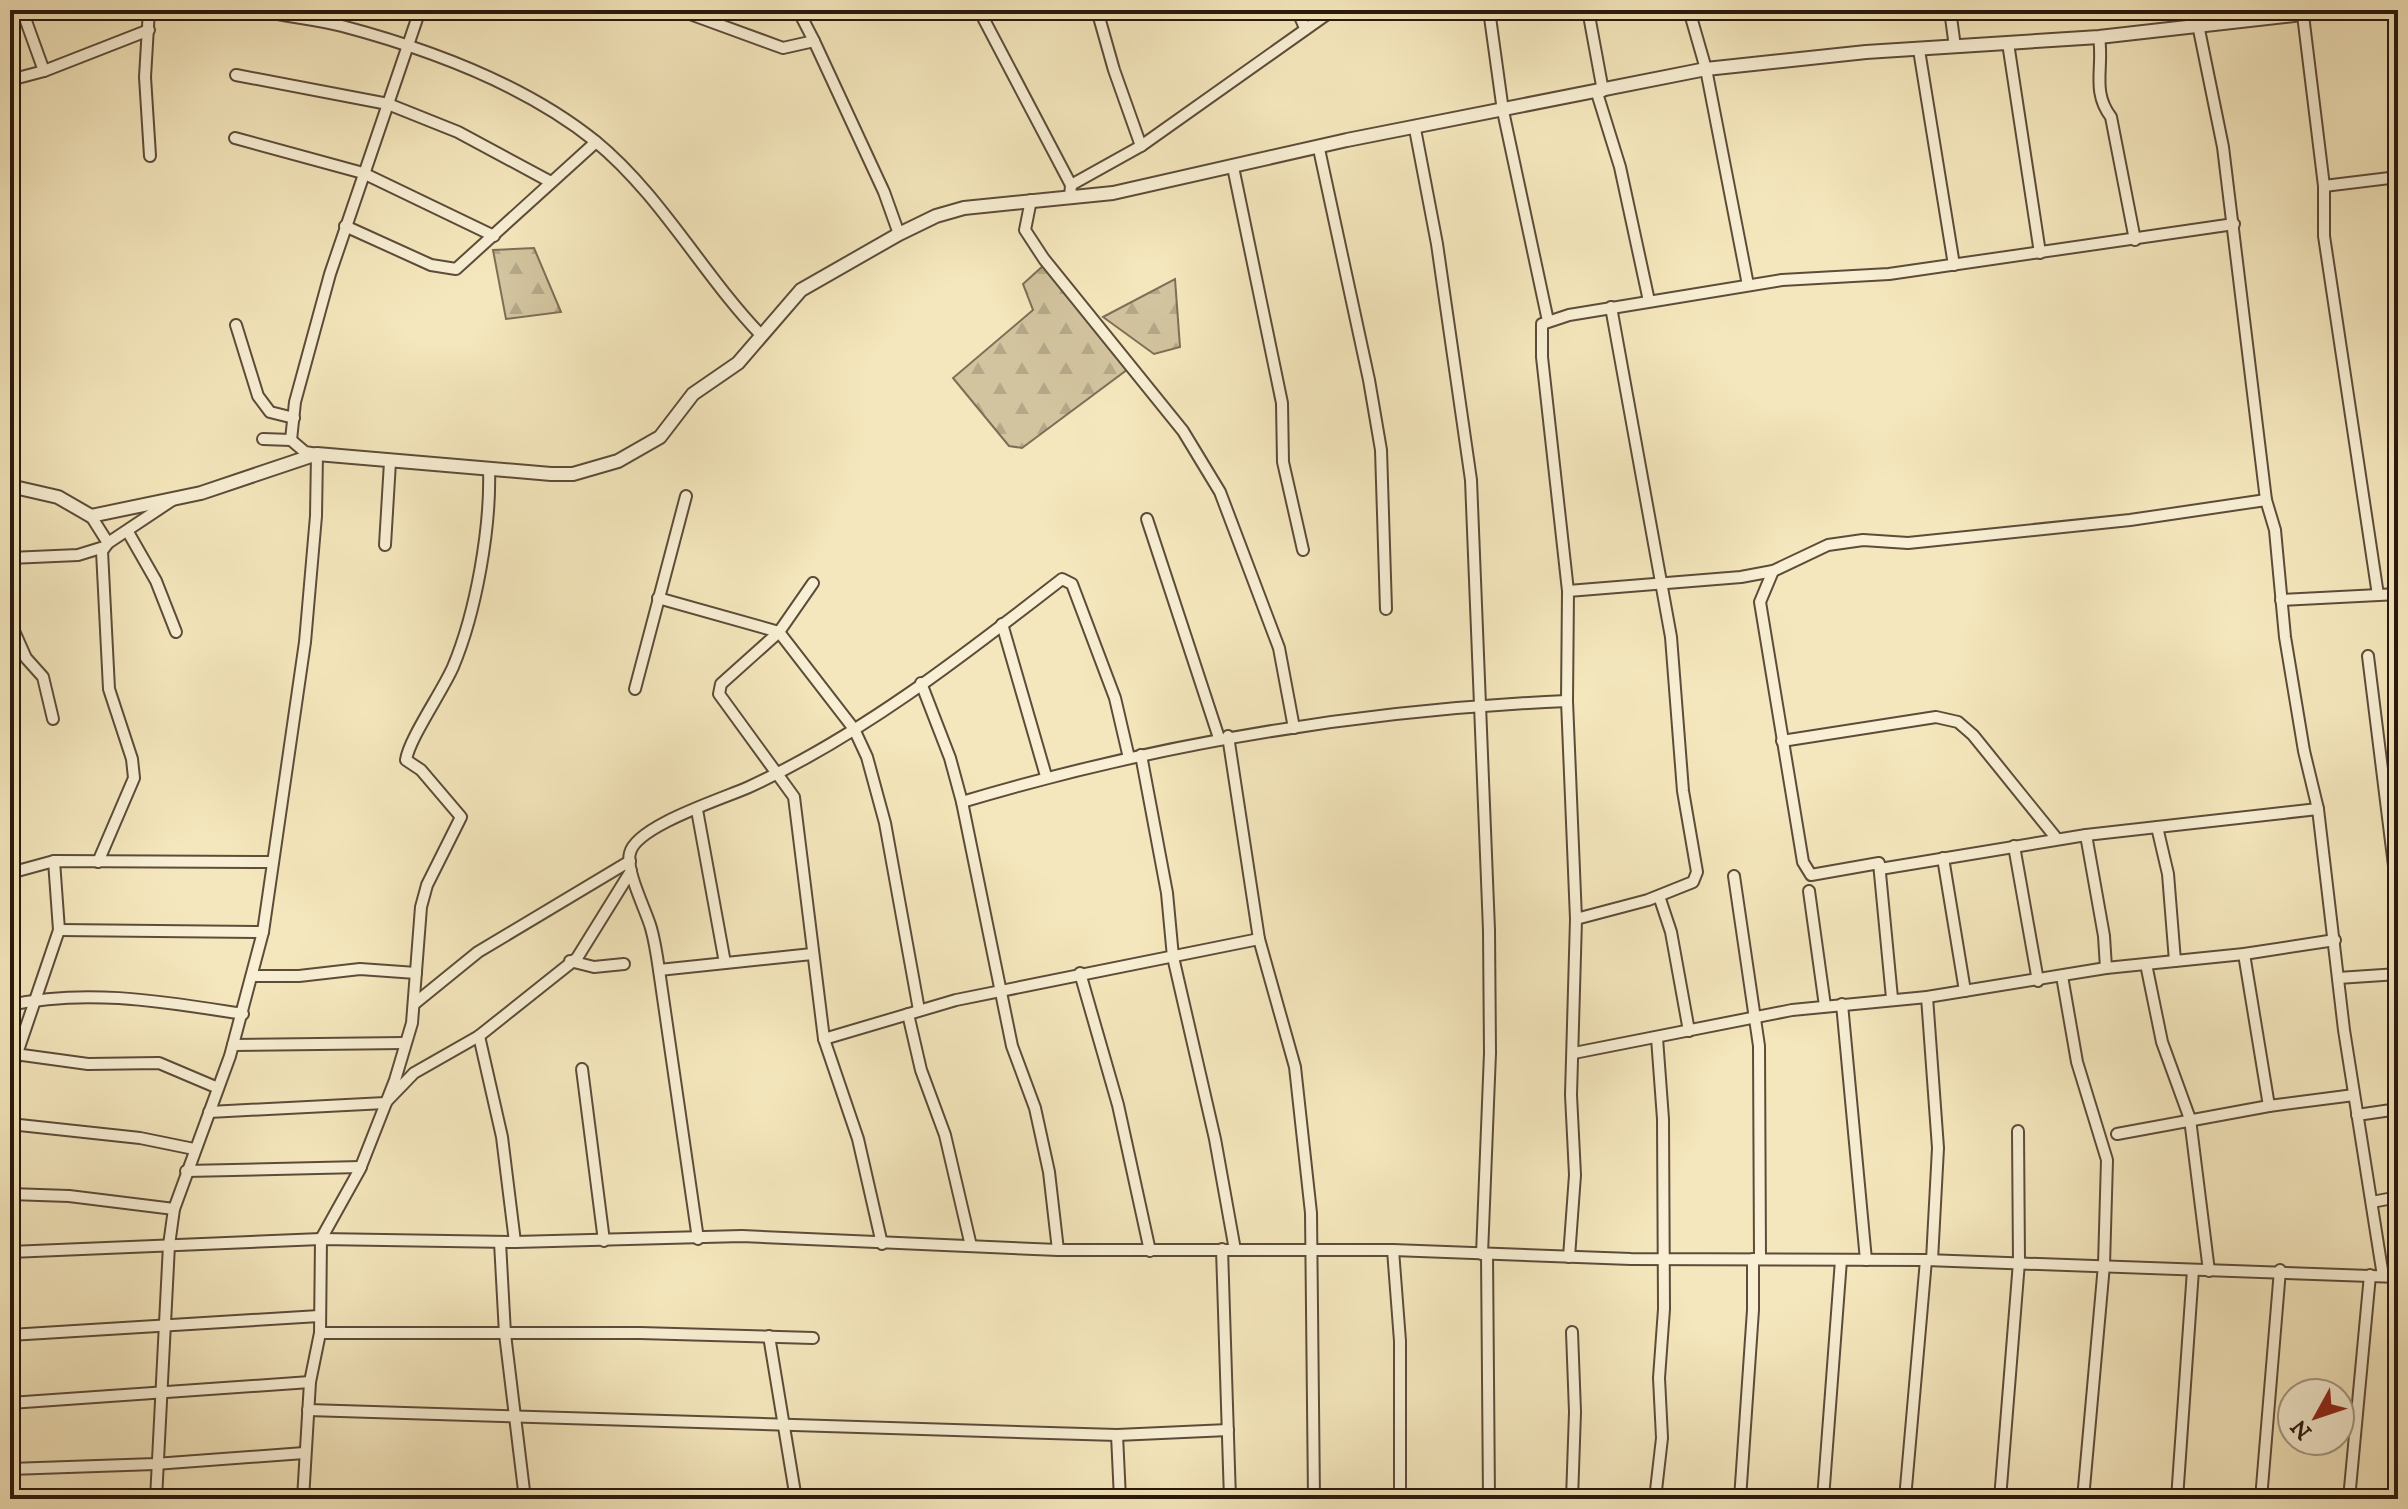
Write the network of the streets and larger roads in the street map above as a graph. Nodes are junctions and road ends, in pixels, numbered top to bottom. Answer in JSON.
{"nodes":[{"id":1,"x":22,"y":10,"type":"edge"},
{"id":2,"x":149,"y":10,"type":"edge"},
{"id":3,"x":258,"y":10,"type":"edge"},
{"id":4,"x":420,"y":10,"type":"edge"},
{"id":5,"x":679,"y":10,"type":"edge"},
{"id":6,"x":798,"y":10,"type":"edge"},
{"id":7,"x":979,"y":10,"type":"edge"},
{"id":8,"x":1097,"y":10,"type":"edge"},
{"id":9,"x":1297,"y":10,"type":"edge"},
{"id":10,"x":1333,"y":10,"type":"edge"},
{"id":11,"x":1489,"y":10,"type":"edge"},
{"id":12,"x":1588,"y":10,"type":"edge"},
{"id":13,"x":1689,"y":10,"type":"edge"},
{"id":14,"x":1950,"y":10,"type":"edge"},
{"id":15,"x":2195,"y":10,"type":"edge"},
{"id":16,"x":2338,"y":10,"type":"edge"},
{"id":17,"x":2303,"y":15,"type":"junction"},
{"id":18,"x":2198,"y":26,"type":"junction"},
{"id":19,"x":1305,"y":28,"type":"junction"},
{"id":20,"x":149,"y":30,"type":"junction"},
{"id":21,"x":2099,"y":37,"type":"junction"},
{"id":22,"x":814,"y":41,"type":"junction"},
{"id":23,"x":2008,"y":43,"type":"junction"},
{"id":24,"x":407,"y":47,"type":"junction"},
{"id":25,"x":1955,"y":47,"type":"junction"},
{"id":26,"x":1919,"y":50,"type":"junction"},
{"id":27,"x":1706,"y":69,"type":"junction"},
{"id":28,"x":44,"y":71,"type":"junction"},
{"id":29,"x":236,"y":75,"type":"dead end"},
{"id":30,"x":10,"y":80,"type":"edge"},
{"id":31,"x":1600,"y":92,"type":"junction"},
{"id":32,"x":388,"y":104,"type":"junction"},
{"id":33,"x":1503,"y":111,"type":"junction"},
{"id":34,"x":1415,"y":129,"type":"junction"},
{"id":35,"x":235,"y":138,"type":"dead end"},
{"id":36,"x":596,"y":142,"type":"junction"},
{"id":37,"x":1141,"y":146,"type":"junction"},
{"id":38,"x":1319,"y":149,"type":"junction"},
{"id":39,"x":150,"y":156,"type":"dead end"},
{"id":40,"x":1233,"y":167,"type":"junction"},
{"id":41,"x":363,"y":173,"type":"junction"},
{"id":42,"x":2398,"y":177,"type":"edge"},
{"id":43,"x":549,"y":181,"type":"junction"},
{"id":44,"x":2324,"y":186,"type":"junction"},
{"id":45,"x":1071,"y":191,"type":"junction"},
{"id":46,"x":1031,"y":200,"type":"junction"},
{"id":47,"x":2234,"y":224,"type":"junction"},
{"id":48,"x":345,"y":226,"type":"junction"},
{"id":49,"x":899,"y":234,"type":"junction"},
{"id":50,"x":494,"y":236,"type":"junction"},
{"id":51,"x":2135,"y":240,"type":"junction"},
{"id":52,"x":2040,"y":253,"type":"junction"},
{"id":53,"x":1954,"y":265,"type":"junction"},
{"id":54,"x":1748,"y":285,"type":"junction"},
{"id":55,"x":1649,"y":301,"type":"junction"},
{"id":56,"x":1611,"y":307,"type":"junction"},
{"id":57,"x":1548,"y":321,"type":"junction"},
{"id":58,"x":236,"y":325,"type":"dead end"},
{"id":59,"x":761,"y":335,"type":"junction"},
{"id":60,"x":294,"y":418,"type":"junction"},
{"id":61,"x":263,"y":439,"type":"dead end"},
{"id":62,"x":291,"y":440,"type":"junction"},
{"id":63,"x":317,"y":454,"type":"junction"},
{"id":64,"x":390,"y":462,"type":"junction"},
{"id":65,"x":489,"y":468,"type":"junction"},
{"id":66,"x":10,"y":486,"type":"edge"},
{"id":67,"x":686,"y":496,"type":"dead end"},
{"id":68,"x":174,"y":499,"type":"junction"},
{"id":69,"x":2266,"y":500,"type":"junction"},
{"id":70,"x":91,"y":516,"type":"junction"},
{"id":71,"x":1147,"y":519,"type":"dead end"},
{"id":72,"x":128,"y":532,"type":"junction"},
{"id":73,"x":106,"y":545,"type":"junction"},
{"id":74,"x":385,"y":545,"type":"dead end"},
{"id":75,"x":1303,"y":550,"type":"dead end"},
{"id":76,"x":10,"y":558,"type":"edge"},
{"id":77,"x":1773,"y":571,"type":"junction"},
{"id":78,"x":813,"y":583,"type":"dead end"},
{"id":79,"x":1661,"y":586,"type":"junction"},
{"id":80,"x":1568,"y":591,"type":"junction"},
{"id":81,"x":2398,"y":594,"type":"edge"},
{"id":82,"x":2378,"y":595,"type":"junction"},
{"id":83,"x":658,"y":598,"type":"junction"},
{"id":84,"x":2281,"y":600,"type":"junction"},
{"id":85,"x":1386,"y":609,"type":"dead end"},
{"id":86,"x":10,"y":622,"type":"edge"},
{"id":87,"x":1002,"y":624,"type":"junction"},
{"id":88,"x":176,"y":632,"type":"dead end"},
{"id":89,"x":779,"y":632,"type":"junction"},
{"id":90,"x":2368,"y":656,"type":"dead end"},
{"id":91,"x":921,"y":683,"type":"junction"},
{"id":92,"x":635,"y":689,"type":"dead end"},
{"id":93,"x":1567,"y":701,"type":"junction"},
{"id":94,"x":1478,"y":705,"type":"junction"},
{"id":95,"x":53,"y":719,"type":"dead end"},
{"id":96,"x":1294,"y":728,"type":"junction"},
{"id":97,"x":854,"y":729,"type":"junction"},
{"id":98,"x":1224,"y":737,"type":"junction"},
{"id":99,"x":1782,"y":741,"type":"junction"},
{"id":100,"x":1141,"y":755,"type":"junction"},
{"id":101,"x":1129,"y":758,"type":"junction"},
{"id":102,"x":779,"y":773,"type":"junction"},
{"id":103,"x":1046,"y":776,"type":"junction"},
{"id":104,"x":962,"y":802,"type":"junction"},
{"id":105,"x":2318,"y":809,"type":"junction"},
{"id":106,"x":697,"y":810,"type":"junction"},
{"id":107,"x":2157,"y":827,"type":"junction"},
{"id":108,"x":2086,"y":835,"type":"junction"},
{"id":109,"x":2057,"y":839,"type":"junction"},
{"id":110,"x":2014,"y":846,"type":"junction"},
{"id":111,"x":1943,"y":858,"type":"junction"},
{"id":112,"x":54,"y":861,"type":"junction"},
{"id":113,"x":98,"y":862,"type":"junction"},
{"id":114,"x":273,"y":862,"type":"junction"},
{"id":115,"x":631,"y":866,"type":"junction"},
{"id":116,"x":1880,"y":869,"type":"junction"},
{"id":117,"x":10,"y":873,"type":"edge"},
{"id":118,"x":1734,"y":876,"type":"dead end"},
{"id":119,"x":1809,"y":891,"type":"dead end"},
{"id":120,"x":1659,"y":896,"type":"junction"},
{"id":121,"x":2398,"y":898,"type":"edge"},
{"id":122,"x":1576,"y":919,"type":"junction"},
{"id":123,"x":59,"y":930,"type":"junction"},
{"id":124,"x":263,"y":932,"type":"junction"},
{"id":125,"x":1259,"y":939,"type":"junction"},
{"id":126,"x":2335,"y":940,"type":"junction"},
{"id":127,"x":812,"y":954,"type":"junction"},
{"id":128,"x":2244,"y":954,"type":"junction"},
{"id":129,"x":1173,"y":957,"type":"junction"},
{"id":130,"x":570,"y":961,"type":"junction"},
{"id":131,"x":2175,"y":961,"type":"junction"},
{"id":132,"x":725,"y":963,"type":"junction"},
{"id":133,"x":624,"y":964,"type":"dead end"},
{"id":134,"x":2146,"y":964,"type":"junction"},
{"id":135,"x":2106,"y":968,"type":"junction"},
{"id":136,"x":659,"y":970,"type":"junction"},
{"id":137,"x":416,"y":973,"type":"junction"},
{"id":138,"x":1080,"y":973,"type":"junction"},
{"id":139,"x":2398,"y":974,"type":"edge"},
{"id":140,"x":253,"y":976,"type":"junction"},
{"id":141,"x":2062,"y":976,"type":"junction"},
{"id":142,"x":2338,"y":978,"type":"junction"},
{"id":143,"x":2038,"y":981,"type":"junction"},
{"id":144,"x":1001,"y":989,"type":"junction"},
{"id":145,"x":1965,"y":991,"type":"junction"},
{"id":146,"x":1927,"y":997,"type":"junction"},
{"id":147,"x":1892,"y":998,"type":"junction"},
{"id":148,"x":33,"y":1001,"type":"junction"},
{"id":149,"x":414,"y":1004,"type":"junction"},
{"id":150,"x":1842,"y":1004,"type":"junction"},
{"id":151,"x":10,"y":1005,"type":"edge"},
{"id":152,"x":1825,"y":1006,"type":"junction"},
{"id":153,"x":913,"y":1012,"type":"junction"},
{"id":154,"x":243,"y":1014,"type":"junction"},
{"id":155,"x":1756,"y":1016,"type":"junction"},
{"id":156,"x":1689,"y":1031,"type":"junction"},
{"id":157,"x":479,"y":1036,"type":"junction"},
{"id":158,"x":1657,"y":1038,"type":"junction"},
{"id":159,"x":824,"y":1039,"type":"junction"},
{"id":160,"x":404,"y":1043,"type":"junction"},
{"id":161,"x":233,"y":1045,"type":"junction"},
{"id":162,"x":1574,"y":1053,"type":"junction"},
{"id":163,"x":15,"y":1054,"type":"junction"},
{"id":164,"x":582,"y":1069,"type":"dead end"},
{"id":165,"x":10,"y":1074,"type":"edge"},
{"id":166,"x":218,"y":1088,"type":"junction"},
{"id":167,"x":2354,"y":1095,"type":"junction"},
{"id":168,"x":385,"y":1103,"type":"junction"},
{"id":169,"x":2269,"y":1106,"type":"junction"},
{"id":170,"x":2398,"y":1109,"type":"edge"},
{"id":171,"x":209,"y":1112,"type":"junction"},
{"id":172,"x":2357,"y":1115,"type":"junction"},
{"id":173,"x":2190,"y":1119,"type":"junction"},
{"id":174,"x":10,"y":1124,"type":"edge"},
{"id":175,"x":2018,"y":1131,"type":"dead end"},
{"id":176,"x":2117,"y":1134,"type":"dead end"},
{"id":177,"x":194,"y":1149,"type":"junction"},
{"id":178,"x":361,"y":1167,"type":"junction"},
{"id":179,"x":186,"y":1171,"type":"junction"},
{"id":180,"x":10,"y":1194,"type":"edge"},
{"id":181,"x":2398,"y":1197,"type":"edge"},
{"id":182,"x":2372,"y":1202,"type":"junction"},
{"id":183,"x":174,"y":1209,"type":"junction"},
{"id":184,"x":321,"y":1239,"type":"junction"},
{"id":185,"x":698,"y":1239,"type":"junction"},
{"id":186,"x":604,"y":1241,"type":"junction"},
{"id":187,"x":500,"y":1242,"type":"junction"},
{"id":188,"x":515,"y":1242,"type":"junction"},
{"id":189,"x":882,"y":1244,"type":"junction"},
{"id":190,"x":169,"y":1245,"type":"junction"},
{"id":191,"x":971,"y":1246,"type":"junction"},
{"id":192,"x":1222,"y":1249,"type":"junction"},
{"id":193,"x":1058,"y":1250,"type":"junction"},
{"id":194,"x":1235,"y":1250,"type":"junction"},
{"id":195,"x":1393,"y":1250,"type":"junction"},
{"id":196,"x":1150,"y":1251,"type":"junction"},
{"id":197,"x":1309,"y":1251,"type":"junction"},
{"id":198,"x":10,"y":1252,"type":"edge"},
{"id":199,"x":1484,"y":1254,"type":"junction"},
{"id":200,"x":1569,"y":1257,"type":"junction"},
{"id":201,"x":1664,"y":1259,"type":"junction"},
{"id":202,"x":1756,"y":1259,"type":"junction"},
{"id":203,"x":1841,"y":1260,"type":"junction"},
{"id":204,"x":1866,"y":1260,"type":"junction"},
{"id":205,"x":1929,"y":1260,"type":"junction"},
{"id":206,"x":2019,"y":1262,"type":"junction"},
{"id":207,"x":2104,"y":1265,"type":"junction"},
{"id":208,"x":2193,"y":1270,"type":"junction"},
{"id":209,"x":2280,"y":1270,"type":"junction"},
{"id":210,"x":2209,"y":1271,"type":"junction"},
{"id":211,"x":2370,"y":1275,"type":"junction"},
{"id":212,"x":2383,"y":1276,"type":"junction"},
{"id":213,"x":2398,"y":1277,"type":"edge"},
{"id":214,"x":319,"y":1316,"type":"junction"},
{"id":215,"x":164,"y":1326,"type":"junction"},
{"id":216,"x":1572,"y":1332,"type":"dead end"},
{"id":217,"x":320,"y":1333,"type":"junction"},
{"id":218,"x":505,"y":1334,"type":"junction"},
{"id":219,"x":10,"y":1335,"type":"edge"},
{"id":220,"x":769,"y":1336,"type":"junction"},
{"id":221,"x":813,"y":1338,"type":"dead end"},
{"id":222,"x":310,"y":1382,"type":"junction"},
{"id":223,"x":160,"y":1390,"type":"junction"},
{"id":224,"x":10,"y":1403,"type":"edge"},
{"id":225,"x":308,"y":1410,"type":"junction"},
{"id":226,"x":518,"y":1418,"type":"junction"},
{"id":227,"x":783,"y":1426,"type":"junction"},
{"id":228,"x":1228,"y":1430,"type":"junction"},
{"id":229,"x":1117,"y":1435,"type":"junction"},
{"id":230,"x":304,"y":1453,"type":"junction"},
{"id":231,"x":155,"y":1464,"type":"junction"},
{"id":232,"x":10,"y":1469,"type":"edge"},
{"id":233,"x":156,"y":1499,"type":"edge"},
{"id":234,"x":303,"y":1499,"type":"edge"},
{"id":235,"x":525,"y":1499,"type":"edge"},
{"id":236,"x":796,"y":1499,"type":"edge"},
{"id":237,"x":1120,"y":1499,"type":"edge"},
{"id":238,"x":1230,"y":1499,"type":"edge"},
{"id":239,"x":1314,"y":1499,"type":"edge"},
{"id":240,"x":1400,"y":1499,"type":"edge"},
{"id":241,"x":1489,"y":1499,"type":"edge"},
{"id":242,"x":1572,"y":1499,"type":"edge"},
{"id":243,"x":1655,"y":1499,"type":"edge"},
{"id":244,"x":1740,"y":1499,"type":"edge"},
{"id":245,"x":1823,"y":1499,"type":"edge"},
{"id":246,"x":1905,"y":1499,"type":"edge"},
{"id":247,"x":2000,"y":1499,"type":"edge"},
{"id":248,"x":2083,"y":1499,"type":"edge"},
{"id":249,"x":2177,"y":1499,"type":"edge"},
{"id":250,"x":2261,"y":1499,"type":"edge"},
{"id":251,"x":2349,"y":1499,"type":"edge"}],
"edges":[{"from":1,"to":28,"type":"street"},
{"from":2,"to":20,"type":"street"},
{"from":3,"to":24,"type":"street"},
{"from":4,"to":24,"type":"street"},
{"from":5,"to":22,"type":"street"},
{"from":6,"to":22,"type":"street"},
{"from":7,"to":45,"type":"street"},
{"from":8,"to":37,"type":"street"},
{"from":9,"to":19,"type":"street"},
{"from":10,"to":19,"type":"street"},
{"from":11,"to":33,"type":"street"},
{"from":12,"to":31,"type":"street"},
{"from":13,"to":27,"type":"street"},
{"from":14,"to":25,"type":"street"},
{"from":15,"to":18,"type":"street"},
{"from":16,"to":17,"type":"street"},
{"from":17,"to":18,"type":"street"},
{"from":17,"to":44,"type":"street"},
{"from":18,"to":21,"type":"street"},
{"from":18,"to":47,"type":"street"},
{"from":19,"to":37,"type":"street"},
{"from":20,"to":28,"type":"street"},
{"from":20,"to":39,"type":"street"},
{"from":21,"to":23,"type":"street"},
{"from":21,"to":51,"type":"street"},
{"from":22,"to":49,"type":"street"},
{"from":23,"to":25,"type":"street"},
{"from":23,"to":52,"type":"street"},
{"from":24,"to":32,"type":"street"},
{"from":24,"to":36,"type":"street"},
{"from":25,"to":26,"type":"street"},
{"from":26,"to":27,"type":"street"},
{"from":26,"to":53,"type":"street"},
{"from":27,"to":31,"type":"street"},
{"from":27,"to":54,"type":"street"},
{"from":28,"to":30,"type":"street"},
{"from":29,"to":32,"type":"street"},
{"from":31,"to":33,"type":"street"},
{"from":31,"to":55,"type":"street"},
{"from":32,"to":41,"type":"street"},
{"from":32,"to":43,"type":"street"},
{"from":33,"to":34,"type":"street"},
{"from":33,"to":57,"type":"street"},
{"from":34,"to":38,"type":"street"},
{"from":34,"to":94,"type":"street"},
{"from":35,"to":41,"type":"street"},
{"from":36,"to":43,"type":"street"},
{"from":36,"to":59,"type":"street"},
{"from":37,"to":45,"type":"street"},
{"from":38,"to":40,"type":"street"},
{"from":38,"to":85,"type":"street"},
{"from":40,"to":45,"type":"street"},
{"from":40,"to":75,"type":"street"},
{"from":41,"to":48,"type":"street"},
{"from":41,"to":50,"type":"street"},
{"from":42,"to":44,"type":"street"},
{"from":43,"to":50,"type":"street"},
{"from":44,"to":82,"type":"street"},
{"from":45,"to":46,"type":"street"},
{"from":46,"to":49,"type":"street"},
{"from":46,"to":96,"type":"street"},
{"from":47,"to":51,"type":"street"},
{"from":47,"to":69,"type":"street"},
{"from":48,"to":50,"type":"street"},
{"from":48,"to":60,"type":"street"},
{"from":49,"to":59,"type":"street"},
{"from":51,"to":52,"type":"street"},
{"from":52,"to":53,"type":"street"},
{"from":53,"to":54,"type":"street"},
{"from":54,"to":55,"type":"street"},
{"from":55,"to":56,"type":"street"},
{"from":56,"to":57,"type":"street"},
{"from":56,"to":79,"type":"street"},
{"from":57,"to":80,"type":"street"},
{"from":58,"to":60,"type":"street"},
{"from":59,"to":65,"type":"street"},
{"from":60,"to":62,"type":"street"},
{"from":61,"to":62,"type":"street"},
{"from":62,"to":63,"type":"street"},
{"from":63,"to":64,"type":"street"},
{"from":63,"to":68,"type":"street"},
{"from":63,"to":114,"type":"street"},
{"from":64,"to":65,"type":"street"},
{"from":64,"to":74,"type":"street"},
{"from":65,"to":137,"type":"street"},
{"from":66,"to":70,"type":"street"},
{"from":67,"to":83,"type":"street"},
{"from":68,"to":70,"type":"street"},
{"from":68,"to":72,"type":"street"},
{"from":69,"to":77,"type":"street"},
{"from":69,"to":84,"type":"street"},
{"from":70,"to":73,"type":"street"},
{"from":71,"to":98,"type":"street"},
{"from":72,"to":73,"type":"street"},
{"from":72,"to":88,"type":"street"},
{"from":73,"to":76,"type":"street"},
{"from":73,"to":113,"type":"street"},
{"from":77,"to":79,"type":"street"},
{"from":77,"to":99,"type":"street"},
{"from":78,"to":89,"type":"street"},
{"from":79,"to":80,"type":"street"},
{"from":79,"to":120,"type":"street"},
{"from":80,"to":93,"type":"street"},
{"from":81,"to":82,"type":"street"},
{"from":82,"to":84,"type":"street"},
{"from":83,"to":89,"type":"street"},
{"from":83,"to":92,"type":"street"},
{"from":84,"to":105,"type":"street"},
{"from":86,"to":95,"type":"street"},
{"from":87,"to":91,"type":"street"},
{"from":87,"to":101,"type":"street"},
{"from":87,"to":103,"type":"street"},
{"from":89,"to":97,"type":"street"},
{"from":89,"to":102,"type":"street"},
{"from":90,"to":121,"type":"street"},
{"from":91,"to":97,"type":"street"},
{"from":91,"to":104,"type":"street"},
{"from":93,"to":94,"type":"street"},
{"from":93,"to":122,"type":"street"},
{"from":94,"to":96,"type":"street"},
{"from":94,"to":199,"type":"street"},
{"from":96,"to":98,"type":"street"},
{"from":97,"to":102,"type":"street"},
{"from":97,"to":153,"type":"street"},
{"from":98,"to":100,"type":"street"},
{"from":98,"to":125,"type":"street"},
{"from":99,"to":109,"type":"street"},
{"from":99,"to":116,"type":"street"},
{"from":100,"to":101,"type":"street"},
{"from":100,"to":129,"type":"street"},
{"from":101,"to":103,"type":"street"},
{"from":102,"to":106,"type":"street"},
{"from":102,"to":127,"type":"street"},
{"from":103,"to":104,"type":"street"},
{"from":104,"to":144,"type":"street"},
{"from":105,"to":107,"type":"street"},
{"from":105,"to":126,"type":"street"},
{"from":106,"to":115,"type":"street"},
{"from":106,"to":132,"type":"street"},
{"from":107,"to":108,"type":"street"},
{"from":107,"to":131,"type":"street"},
{"from":108,"to":109,"type":"street"},
{"from":108,"to":135,"type":"street"},
{"from":109,"to":110,"type":"street"},
{"from":110,"to":111,"type":"street"},
{"from":110,"to":143,"type":"street"},
{"from":111,"to":116,"type":"street"},
{"from":111,"to":145,"type":"street"},
{"from":112,"to":113,"type":"street"},
{"from":112,"to":117,"type":"street"},
{"from":112,"to":123,"type":"street"},
{"from":113,"to":114,"type":"street"},
{"from":114,"to":124,"type":"street"},
{"from":115,"to":130,"type":"street"},
{"from":115,"to":136,"type":"street"},
{"from":115,"to":149,"type":"street"},
{"from":116,"to":147,"type":"street"},
{"from":118,"to":155,"type":"street"},
{"from":119,"to":152,"type":"street"},
{"from":120,"to":122,"type":"street"},
{"from":120,"to":156,"type":"street"},
{"from":122,"to":162,"type":"street"},
{"from":123,"to":124,"type":"street"},
{"from":123,"to":148,"type":"street"},
{"from":124,"to":140,"type":"street"},
{"from":125,"to":129,"type":"street"},
{"from":125,"to":197,"type":"street"},
{"from":126,"to":128,"type":"street"},
{"from":126,"to":142,"type":"street"},
{"from":127,"to":132,"type":"street"},
{"from":127,"to":159,"type":"street"},
{"from":128,"to":131,"type":"street"},
{"from":128,"to":169,"type":"street"},
{"from":129,"to":138,"type":"street"},
{"from":129,"to":194,"type":"street"},
{"from":130,"to":133,"type":"street"},
{"from":130,"to":157,"type":"street"},
{"from":131,"to":134,"type":"street"},
{"from":132,"to":136,"type":"street"},
{"from":134,"to":135,"type":"street"},
{"from":134,"to":173,"type":"street"},
{"from":135,"to":141,"type":"street"},
{"from":136,"to":185,"type":"street"},
{"from":137,"to":140,"type":"street"},
{"from":137,"to":149,"type":"street"},
{"from":138,"to":144,"type":"street"},
{"from":138,"to":196,"type":"street"},
{"from":139,"to":142,"type":"street"},
{"from":140,"to":154,"type":"street"},
{"from":141,"to":143,"type":"street"},
{"from":141,"to":207,"type":"street"},
{"from":142,"to":167,"type":"street"},
{"from":143,"to":145,"type":"street"},
{"from":144,"to":153,"type":"street"},
{"from":144,"to":193,"type":"street"},
{"from":145,"to":146,"type":"street"},
{"from":146,"to":147,"type":"street"},
{"from":146,"to":205,"type":"street"},
{"from":147,"to":150,"type":"street"},
{"from":148,"to":151,"type":"street"},
{"from":148,"to":154,"type":"street"},
{"from":148,"to":163,"type":"street"},
{"from":149,"to":160,"type":"street"},
{"from":150,"to":152,"type":"street"},
{"from":150,"to":204,"type":"street"},
{"from":152,"to":155,"type":"street"},
{"from":153,"to":159,"type":"street"},
{"from":153,"to":191,"type":"street"},
{"from":154,"to":161,"type":"street"},
{"from":155,"to":156,"type":"street"},
{"from":155,"to":202,"type":"street"},
{"from":156,"to":158,"type":"street"},
{"from":157,"to":168,"type":"street"},
{"from":157,"to":188,"type":"street"},
{"from":158,"to":162,"type":"street"},
{"from":158,"to":201,"type":"street"},
{"from":159,"to":189,"type":"street"},
{"from":160,"to":161,"type":"street"},
{"from":160,"to":168,"type":"street"},
{"from":161,"to":166,"type":"street"},
{"from":162,"to":200,"type":"street"},
{"from":163,"to":165,"type":"street"},
{"from":163,"to":166,"type":"street"},
{"from":164,"to":186,"type":"street"},
{"from":166,"to":171,"type":"street"},
{"from":167,"to":169,"type":"street"},
{"from":167,"to":172,"type":"street"},
{"from":168,"to":171,"type":"street"},
{"from":168,"to":178,"type":"street"},
{"from":169,"to":173,"type":"street"},
{"from":170,"to":172,"type":"street"},
{"from":171,"to":177,"type":"street"},
{"from":172,"to":182,"type":"street"},
{"from":173,"to":176,"type":"street"},
{"from":173,"to":210,"type":"street"},
{"from":174,"to":177,"type":"street"},
{"from":175,"to":206,"type":"street"},
{"from":177,"to":179,"type":"street"},
{"from":178,"to":179,"type":"street"},
{"from":178,"to":184,"type":"street"},
{"from":179,"to":183,"type":"street"},
{"from":180,"to":183,"type":"street"},
{"from":181,"to":182,"type":"street"},
{"from":182,"to":212,"type":"street"},
{"from":183,"to":190,"type":"street"},
{"from":184,"to":187,"type":"street"},
{"from":184,"to":190,"type":"street"},
{"from":184,"to":214,"type":"street"},
{"from":185,"to":186,"type":"street"},
{"from":185,"to":189,"type":"street"},
{"from":186,"to":188,"type":"street"},
{"from":187,"to":188,"type":"street"},
{"from":187,"to":218,"type":"street"},
{"from":189,"to":191,"type":"street"},
{"from":190,"to":198,"type":"street"},
{"from":190,"to":215,"type":"street"},
{"from":191,"to":193,"type":"street"},
{"from":192,"to":194,"type":"street"},
{"from":192,"to":196,"type":"street"},
{"from":192,"to":228,"type":"street"},
{"from":193,"to":196,"type":"street"},
{"from":194,"to":197,"type":"street"},
{"from":195,"to":197,"type":"street"},
{"from":195,"to":199,"type":"street"},
{"from":195,"to":240,"type":"street"},
{"from":197,"to":239,"type":"street"},
{"from":199,"to":200,"type":"street"},
{"from":199,"to":241,"type":"street"},
{"from":200,"to":201,"type":"street"},
{"from":201,"to":202,"type":"street"},
{"from":201,"to":243,"type":"street"},
{"from":202,"to":203,"type":"street"},
{"from":202,"to":244,"type":"street"},
{"from":203,"to":204,"type":"street"},
{"from":203,"to":245,"type":"street"},
{"from":204,"to":205,"type":"street"},
{"from":205,"to":206,"type":"street"},
{"from":205,"to":246,"type":"street"},
{"from":206,"to":207,"type":"street"},
{"from":206,"to":247,"type":"street"},
{"from":207,"to":208,"type":"street"},
{"from":207,"to":248,"type":"street"},
{"from":208,"to":210,"type":"street"},
{"from":208,"to":249,"type":"street"},
{"from":209,"to":210,"type":"street"},
{"from":209,"to":211,"type":"street"},
{"from":209,"to":250,"type":"street"},
{"from":211,"to":212,"type":"street"},
{"from":211,"to":251,"type":"street"},
{"from":212,"to":213,"type":"street"},
{"from":214,"to":215,"type":"street"},
{"from":214,"to":217,"type":"street"},
{"from":215,"to":219,"type":"street"},
{"from":215,"to":223,"type":"street"},
{"from":216,"to":242,"type":"street"},
{"from":217,"to":218,"type":"street"},
{"from":217,"to":222,"type":"street"},
{"from":218,"to":220,"type":"street"},
{"from":218,"to":226,"type":"street"},
{"from":220,"to":221,"type":"street"},
{"from":220,"to":227,"type":"street"},
{"from":222,"to":223,"type":"street"},
{"from":222,"to":225,"type":"street"},
{"from":223,"to":224,"type":"street"},
{"from":223,"to":231,"type":"street"},
{"from":225,"to":226,"type":"street"},
{"from":225,"to":230,"type":"street"},
{"from":226,"to":227,"type":"street"},
{"from":226,"to":235,"type":"street"},
{"from":227,"to":229,"type":"street"},
{"from":227,"to":236,"type":"street"},
{"from":228,"to":229,"type":"street"},
{"from":228,"to":238,"type":"street"},
{"from":229,"to":237,"type":"street"},
{"from":230,"to":231,"type":"street"},
{"from":230,"to":234,"type":"street"},
{"from":231,"to":232,"type":"street"},
{"from":231,"to":233,"type":"street"}]}
